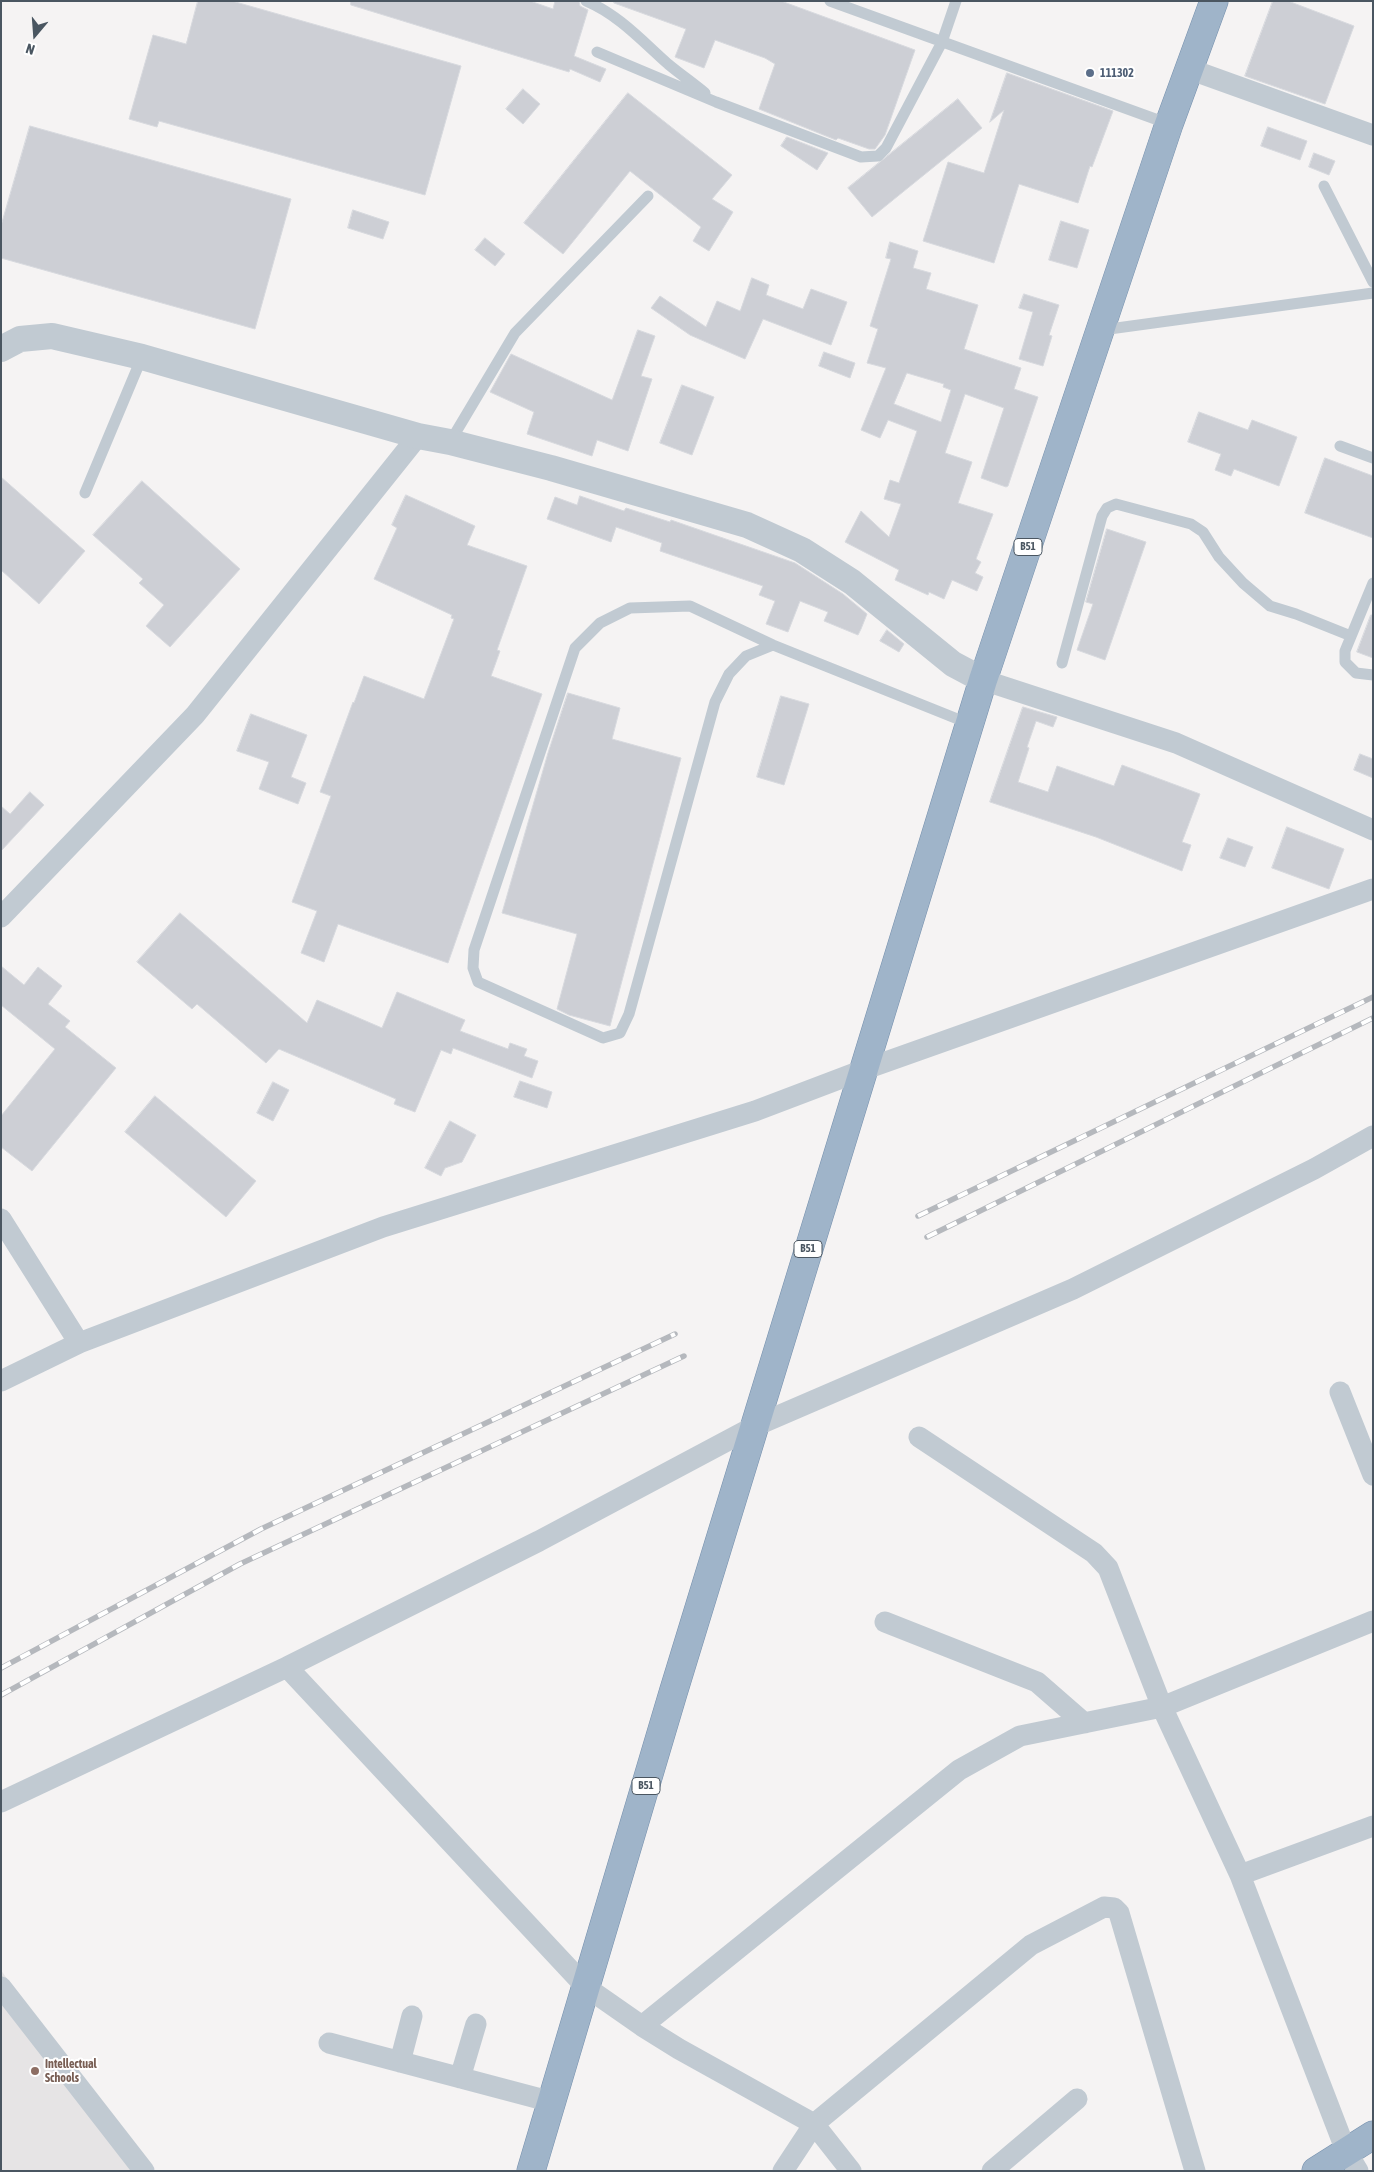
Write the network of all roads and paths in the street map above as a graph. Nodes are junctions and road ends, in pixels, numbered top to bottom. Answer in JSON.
{"nodes":[{"id":1,"x":586,"y":1,"type":"edge"},
{"id":2,"x":830,"y":1,"type":"edge"},
{"id":3,"x":956,"y":1,"type":"edge"},
{"id":4,"x":1214,"y":1,"type":"edge"},
{"id":5,"x":942,"y":42,"type":"junction"},
{"id":6,"x":597,"y":52,"type":"dead end"},
{"id":7,"x":1189,"y":69,"type":"junction"},
{"id":8,"x":716,"y":102,"type":"junction"},
{"id":9,"x":1169,"y":124,"type":"junction"},
{"id":10,"x":1373,"y":135,"type":"edge"},
{"id":11,"x":1324,"y":186,"type":"dead end"},
{"id":12,"x":648,"y":196,"type":"dead end"},
{"id":13,"x":1373,"y":282,"type":"edge"},
{"id":14,"x":1373,"y":293,"type":"edge"},
{"id":15,"x":1102,"y":330,"type":"junction"},
{"id":16,"x":8,"y":340,"type":"edge"},
{"id":17,"x":142,"y":357,"type":"junction"},
{"id":18,"x":418,"y":436,"type":"junction"},
{"id":19,"x":450,"y":442,"type":"junction"},
{"id":20,"x":1340,"y":446,"type":"dead end"},
{"id":21,"x":1373,"y":458,"type":"edge"},
{"id":22,"x":85,"y":493,"type":"dead end"},
{"id":23,"x":1373,"y":583,"type":"edge"},
{"id":24,"x":1351,"y":636,"type":"junction"},
{"id":25,"x":773,"y":645,"type":"junction"},
{"id":26,"x":1062,"y":663,"type":"dead end"},
{"id":27,"x":1373,"y":675,"type":"edge"},
{"id":28,"x":983,"y":680,"type":"junction"},
{"id":29,"x":970,"y":724,"type":"junction"},
{"id":30,"x":1373,"y":830,"type":"edge"},
{"id":31,"x":1373,"y":889,"type":"edge"},
{"id":32,"x":1,"y":918,"type":"edge"},
{"id":33,"x":863,"y":1070,"type":"junction"},
{"id":34,"x":1373,"y":1136,"type":"edge"},
{"id":35,"x":1,"y":1219,"type":"edge"},
{"id":36,"x":79,"y":1343,"type":"junction"},
{"id":37,"x":1,"y":1381,"type":"edge"},
{"id":38,"x":1340,"y":1392,"type":"dead end"},
{"id":39,"x":755,"y":1426,"type":"junction"},
{"id":40,"x":919,"y":1436,"type":"dead end"},
{"id":41,"x":1373,"y":1475,"type":"edge"},
{"id":42,"x":1373,"y":1621,"type":"edge"},
{"id":43,"x":885,"y":1622,"type":"dead end"},
{"id":44,"x":287,"y":1667,"type":"junction"},
{"id":45,"x":1162,"y":1707,"type":"junction"},
{"id":46,"x":1084,"y":1723,"type":"junction"},
{"id":47,"x":1,"y":1802,"type":"edge"},
{"id":48,"x":1373,"y":1826,"type":"edge"},
{"id":49,"x":1240,"y":1875,"type":"junction"},
{"id":50,"x":586,"y":1987,"type":"junction"},
{"id":51,"x":1,"y":1988,"type":"edge"},
{"id":52,"x":412,"y":2016,"type":"dead end"},
{"id":53,"x":476,"y":2024,"type":"dead end"},
{"id":54,"x":642,"y":2026,"type":"junction"},
{"id":55,"x":329,"y":2043,"type":"dead end"},
{"id":56,"x":400,"y":2062,"type":"junction"},
{"id":57,"x":460,"y":2078,"type":"junction"},
{"id":58,"x":1077,"y":2099,"type":"dead end"},
{"id":59,"x":552,"y":2102,"type":"junction"},
{"id":60,"x":814,"y":2124,"type":"junction"},
{"id":61,"x":1373,"y":2135,"type":"edge"},
{"id":62,"x":1352,"y":2161,"type":"edge"},
{"id":63,"x":144,"y":2171,"type":"edge"},
{"id":64,"x":531,"y":2171,"type":"edge"},
{"id":65,"x":783,"y":2171,"type":"edge"},
{"id":66,"x":851,"y":2171,"type":"edge"},
{"id":67,"x":992,"y":2171,"type":"edge"},
{"id":68,"x":1195,"y":2171,"type":"edge"},
{"id":69,"x":1316,"y":2171,"type":"edge"}],
"edges":[{"from":1,"to":8,"type":"lane"},
{"from":2,"to":5,"type":"lane"},
{"from":3,"to":5,"type":"lane"},
{"from":4,"to":7,"type":"highway","number":"B51"},
{"from":5,"to":8,"type":"lane"},
{"from":5,"to":9,"type":"lane"},
{"from":6,"to":8,"type":"lane"},
{"from":7,"to":9,"type":"highway","number":"B51"},
{"from":7,"to":10,"type":"street"},
{"from":9,"to":15,"type":"highway","number":"B51"},
{"from":11,"to":13,"type":"lane"},
{"from":12,"to":19,"type":"lane"},
{"from":14,"to":15,"type":"lane"},
{"from":15,"to":28,"type":"highway","number":"B51"},
{"from":16,"to":17,"type":"street"},
{"from":17,"to":18,"type":"street"},
{"from":17,"to":22,"type":"lane"},
{"from":18,"to":19,"type":"street"},
{"from":18,"to":32,"type":"street"},
{"from":19,"to":28,"type":"street"},
{"from":20,"to":21,"type":"lane"},
{"from":23,"to":24,"type":"lane"},
{"from":24,"to":26,"type":"lane"},
{"from":24,"to":27,"type":"lane"},
{"from":25,"to":25,"type":"lane"},
{"from":25,"to":29,"type":"lane"},
{"from":28,"to":29,"type":"highway","number":"B51"},
{"from":28,"to":30,"type":"street"},
{"from":29,"to":33,"type":"highway","number":"B51"},
{"from":31,"to":33,"type":"street"},
{"from":33,"to":36,"type":"street"},
{"from":33,"to":39,"type":"highway","number":"B51"},
{"from":34,"to":39,"type":"street"},
{"from":35,"to":36,"type":"street"},
{"from":36,"to":37,"type":"street"},
{"from":38,"to":41,"type":"street"},
{"from":39,"to":44,"type":"street"},
{"from":39,"to":50,"type":"highway","number":"B51"},
{"from":40,"to":45,"type":"street"},
{"from":42,"to":45,"type":"street"},
{"from":43,"to":46,"type":"street"},
{"from":44,"to":47,"type":"street"},
{"from":44,"to":50,"type":"street"},
{"from":45,"to":46,"type":"street"},
{"from":45,"to":49,"type":"street"},
{"from":46,"to":54,"type":"street"},
{"from":48,"to":49,"type":"street"},
{"from":49,"to":62,"type":"street"},
{"from":50,"to":54,"type":"street"},
{"from":50,"to":59,"type":"highway","number":"B51"},
{"from":51,"to":63,"type":"street"},
{"from":52,"to":56,"type":"street"},
{"from":53,"to":57,"type":"street"},
{"from":54,"to":60,"type":"street"},
{"from":55,"to":56,"type":"street"},
{"from":56,"to":57,"type":"street"},
{"from":57,"to":59,"type":"street"},
{"from":58,"to":67,"type":"street"},
{"from":59,"to":64,"type":"highway","number":"B51"},
{"from":60,"to":65,"type":"street"},
{"from":60,"to":66,"type":"street"},
{"from":60,"to":68,"type":"street"},
{"from":61,"to":62,"type":"highway"},
{"from":62,"to":69,"type":"highway"}]}
